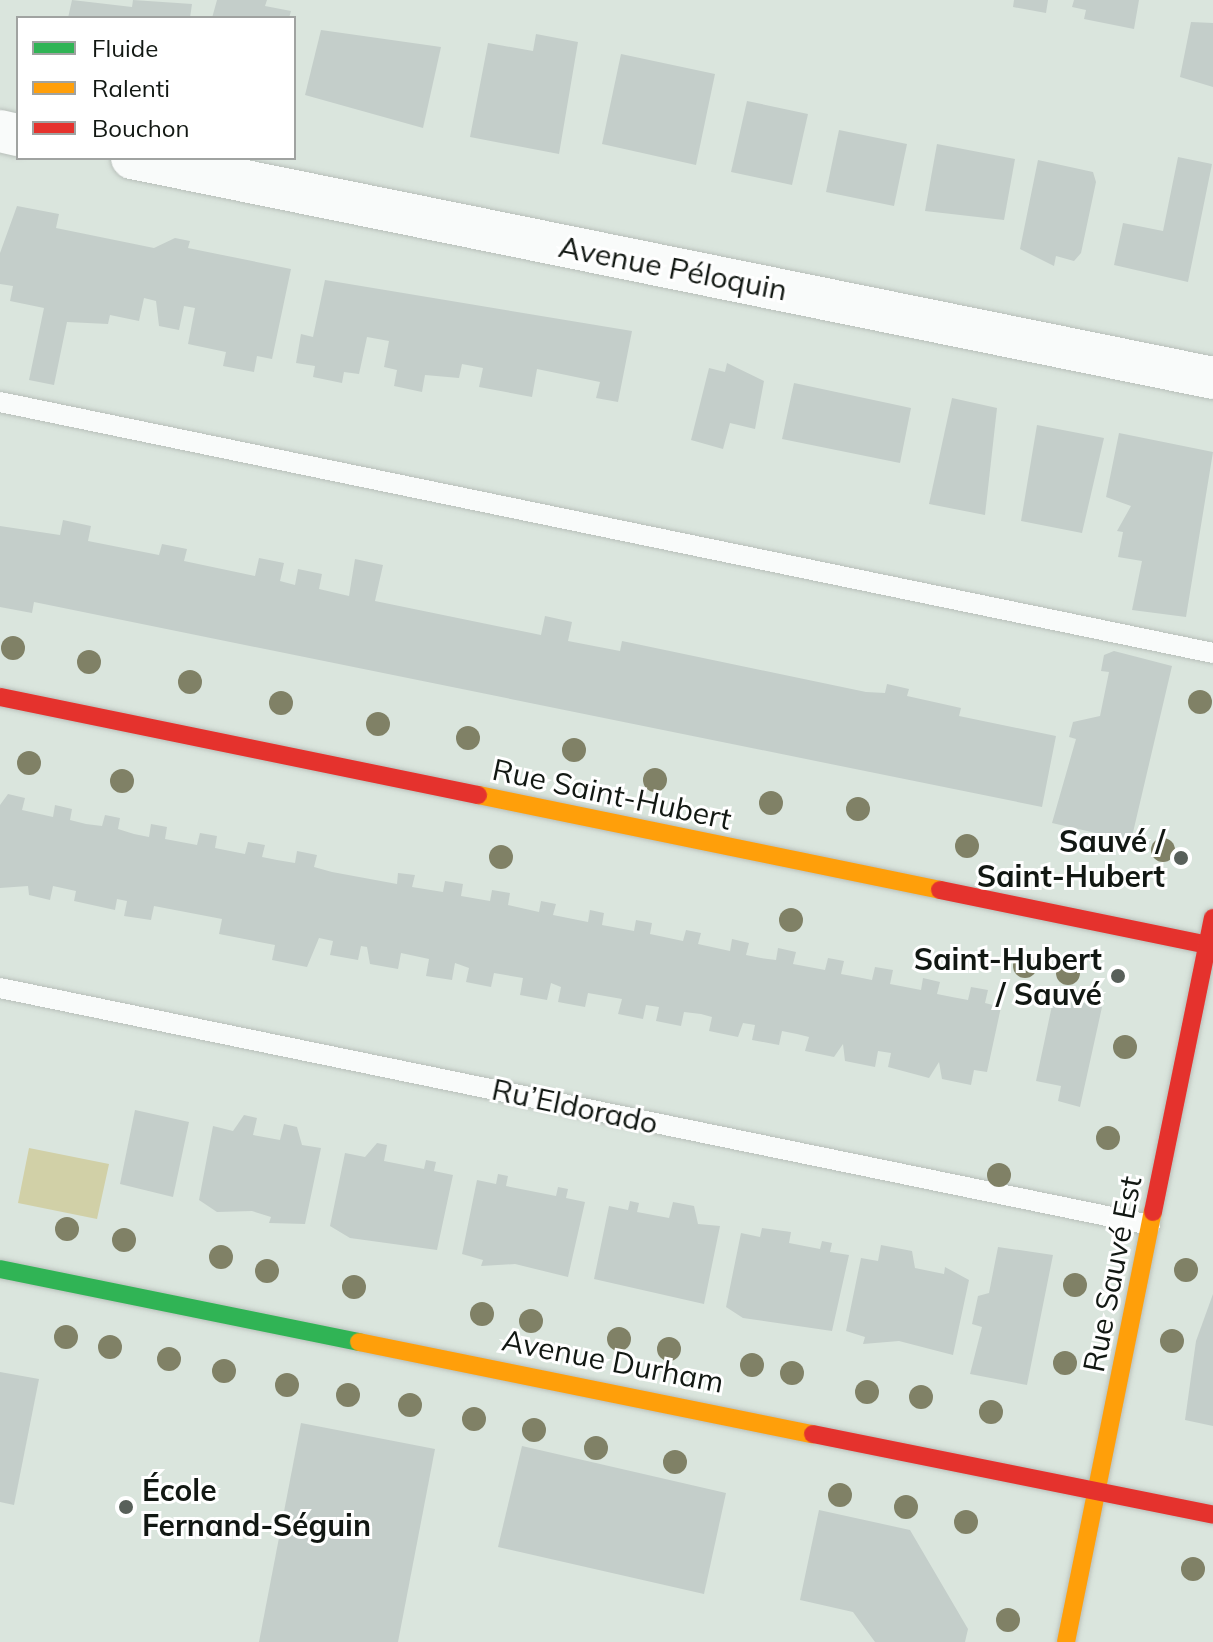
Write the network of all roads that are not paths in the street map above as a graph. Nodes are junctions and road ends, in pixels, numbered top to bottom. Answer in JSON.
{"nodes":[{"id":1,"x":142,"y":160,"type":"edge"},
{"id":2,"x":1213,"y":378,"type":"edge"},
{"id":3,"x":0,"y":402,"type":"edge"},
{"id":4,"x":1213,"y":653,"type":"edge"},
{"id":5,"x":0,"y":697,"type":"edge"},
{"id":6,"x":1213,"y":918,"type":"edge"},
{"id":7,"x":1210,"y":945,"type":"edge"},
{"id":8,"x":0,"y":988,"type":"edge"},
{"id":9,"x":1150,"y":1225,"type":"junction"},
{"id":10,"x":0,"y":1269,"type":"edge"},
{"id":11,"x":1097,"y":1491,"type":"junction"},
{"id":12,"x":1213,"y":1515,"type":"edge"},
{"id":13,"x":1066,"y":1642,"type":"edge"}],
"edges":[{"from":1,"to":2,"type":"street","name":"Avenue Péloquin"},
{"from":3,"to":4,"type":"lane"},
{"from":5,"to":7,"type":"main road","name":"Rue Saint-Hubert"},
{"from":6,"to":7,"type":"main road","name":"Rue Sauvé Est"},
{"from":7,"to":9,"type":"main road","name":"Rue Sauvé Est"},
{"from":8,"to":9,"type":"lane","name":"Ru’Eldorado"},
{"from":9,"to":11,"type":"main road","name":"Rue Sauvé Est"},
{"from":10,"to":11,"type":"main road","name":"Avenue Durham"},
{"from":11,"to":12,"type":"main road","name":"Avenue Durham"},
{"from":11,"to":13,"type":"main road","name":"Rue Sauvé Est"}]}
